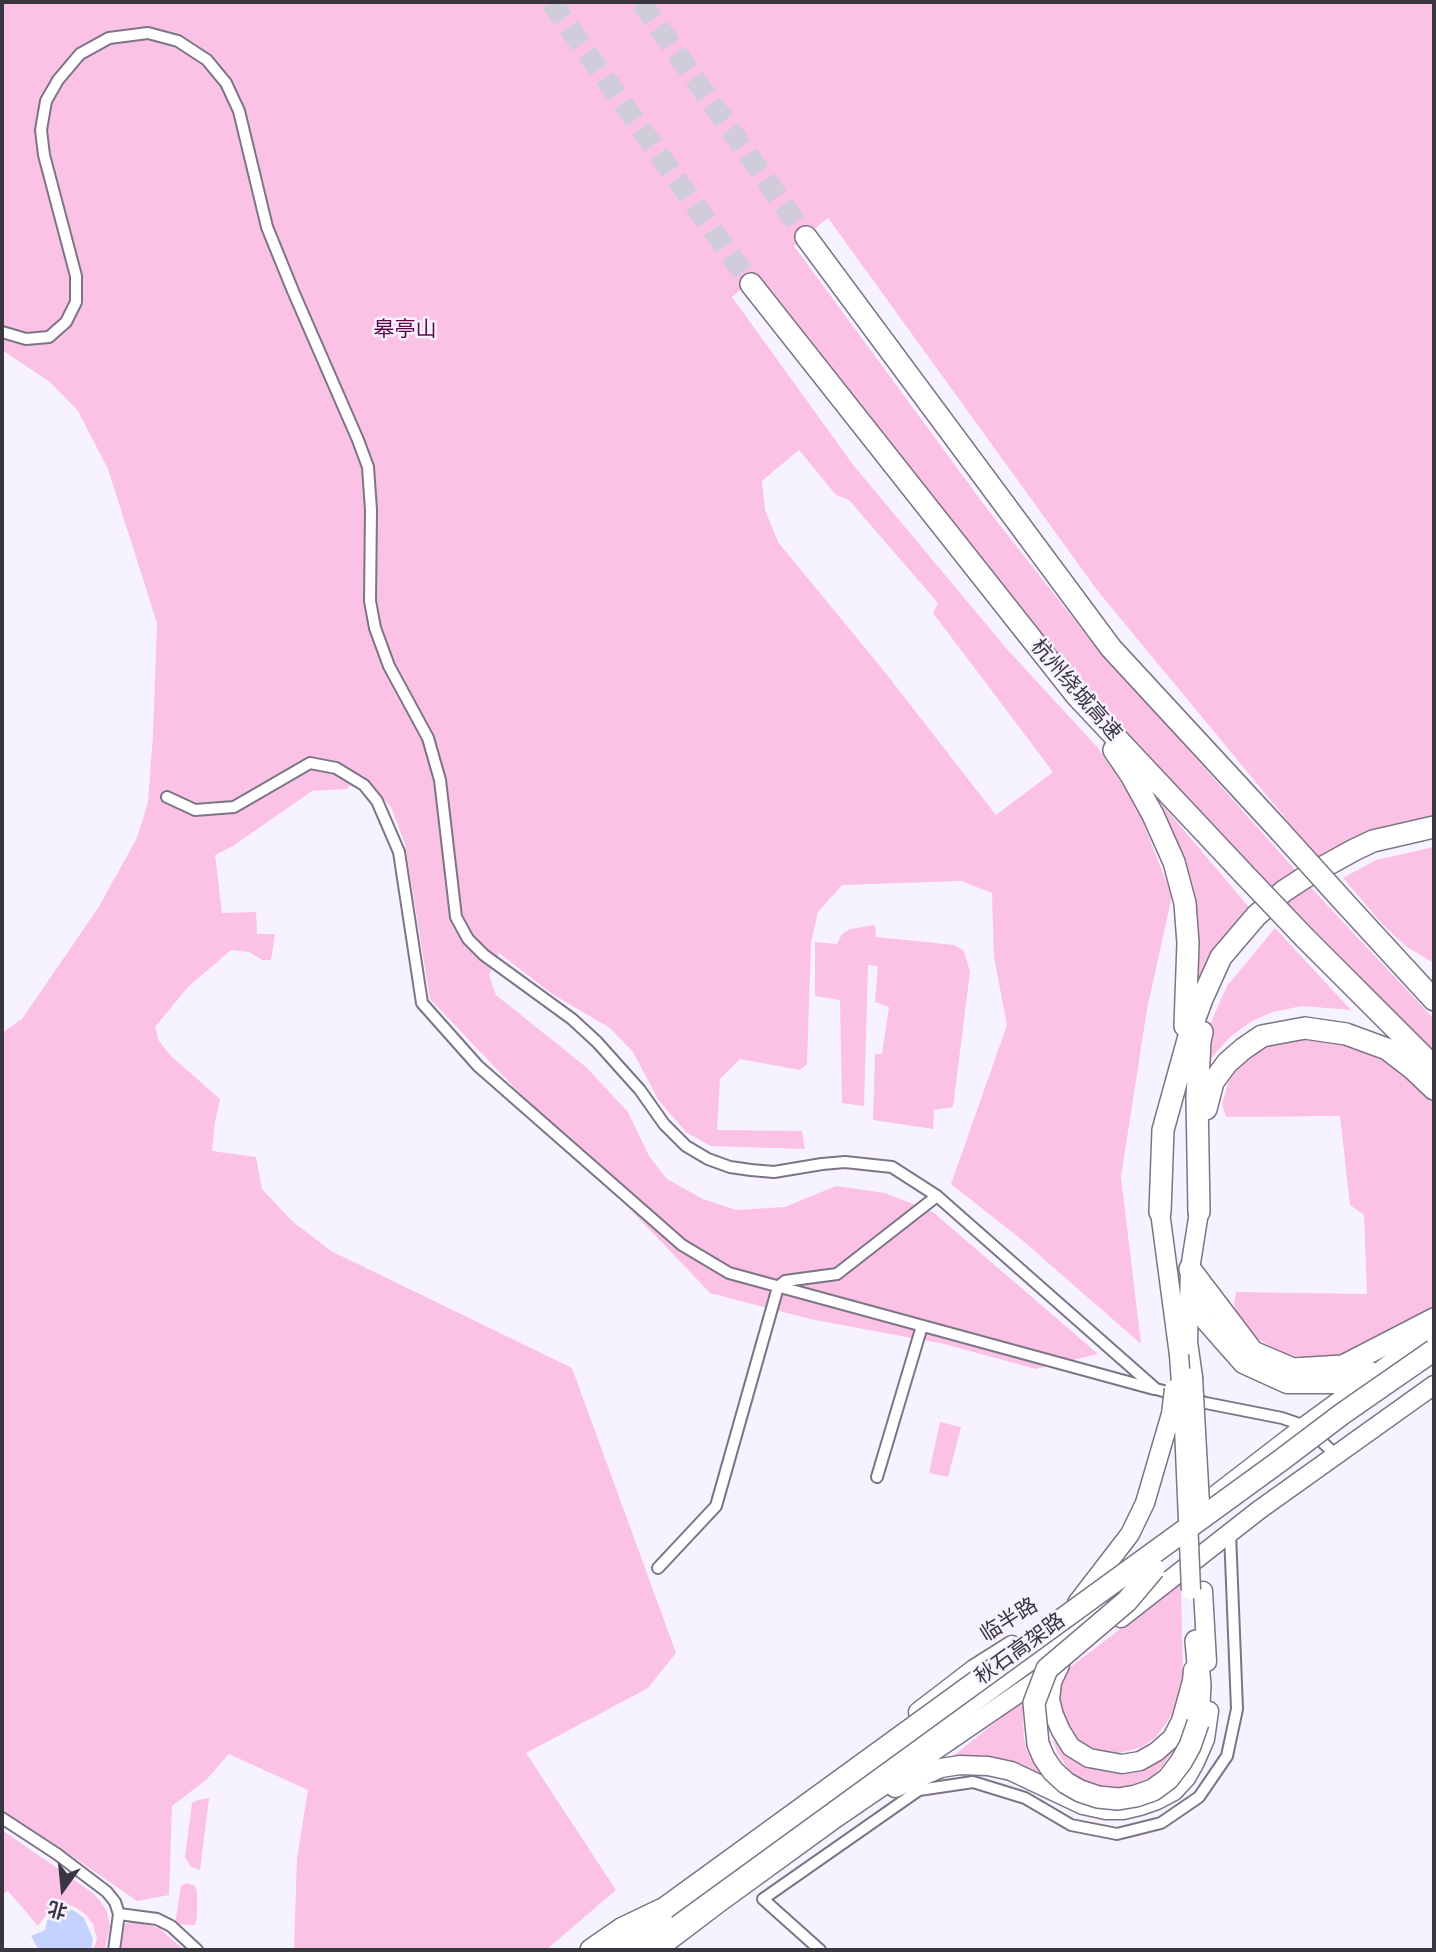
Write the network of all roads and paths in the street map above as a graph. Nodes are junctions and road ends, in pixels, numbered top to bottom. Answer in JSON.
{"nodes":[{"id":1,"x":806,"y":237,"type":"tunnel mouth"},
{"id":2,"x":751,"y":284,"type":"tunnel mouth"},
{"id":3,"x":2,"y":332,"type":"edge"},
{"id":4,"x":1076,"y":695,"type":"junction"},
{"id":5,"x":167,"y":797,"type":"dead end"},
{"id":6,"x":1434,"y":827,"type":"edge"},
{"id":7,"x":1434,"y":839,"type":"edge"},
{"id":8,"x":1385,"y":948,"type":"junction"},
{"id":9,"x":1434,"y":987,"type":"edge"},
{"id":10,"x":1434,"y":1000,"type":"edge"},
{"id":11,"x":1185,"y":1056,"type":"junction"},
{"id":12,"x":1434,"y":1067,"type":"edge"},
{"id":13,"x":1434,"y":1089,"type":"edge"},
{"id":14,"x":1199,"y":1150,"type":"junction"},
{"id":15,"x":937,"y":1196,"type":"junction"},
{"id":16,"x":1160,"y":1212,"type":"joint"},
{"id":17,"x":1199,"y":1212,"type":"joint"},
{"id":18,"x":1190,"y":1269,"type":"junction"},
{"id":19,"x":778,"y":1287,"type":"junction"},
{"id":20,"x":1434,"y":1319,"type":"edge"},
{"id":21,"x":922,"y":1326,"type":"junction"},
{"id":22,"x":1434,"y":1334,"type":"edge"},
{"id":23,"x":1410,"y":1349,"type":"junction"},
{"id":24,"x":1434,"y":1350,"type":"edge"},
{"id":25,"x":1179,"y":1354,"type":"junction"},
{"id":26,"x":1434,"y":1366,"type":"edge"},
{"id":27,"x":1434,"y":1385,"type":"edge"},
{"id":28,"x":1156,"y":1389,"type":"junction"},
{"id":29,"x":1305,"y":1426,"type":"junction"},
{"id":30,"x":1336,"y":1455,"type":"junction"},
{"id":31,"x":877,"y":1476,"type":"dead end"},
{"id":32,"x":1230,"y":1533,"type":"junction"},
{"id":33,"x":658,"y":1568,"type":"dead end"},
{"id":34,"x":1154,"y":1569,"type":"junction"},
{"id":35,"x":1197,"y":1590,"type":"junction"},
{"id":36,"x":1077,"y":1603,"type":"junction"},
{"id":37,"x":1196,"y":1641,"type":"junction"},
{"id":38,"x":1060,"y":1664,"type":"junction"},
{"id":39,"x":2,"y":1818,"type":"edge"},
{"id":40,"x":836,"y":1818,"type":"junction"},
{"id":41,"x":739,"y":1872,"type":"junction"},
{"id":42,"x":664,"y":1908,"type":"junction"},
{"id":43,"x":119,"y":1914,"type":"junction"},
{"id":44,"x":114,"y":1950,"type":"edge"},
{"id":45,"x":197,"y":1950,"type":"edge"},
{"id":46,"x":591,"y":1950,"type":"edge"},
{"id":47,"x":606,"y":1950,"type":"edge"},
{"id":48,"x":613,"y":1950,"type":"edge"},
{"id":49,"x":631,"y":1950,"type":"edge"},
{"id":50,"x":649,"y":1950,"type":"edge"},
{"id":51,"x":657,"y":1950,"type":"edge"},
{"id":52,"x":820,"y":1950,"type":"edge"}],
"edges":[{"from":1,"to":8,"type":"highway","bridge":true},
{"from":2,"to":4,"type":"highway","name":"杭州绕城高速"},
{"from":3,"to":15,"type":"street"},
{"from":4,"to":11,"type":"highway"},
{"from":4,"to":12,"type":"highway","name":"杭州绕城高速","bridge":true},
{"from":5,"to":19,"type":"street"},
{"from":6,"to":11,"type":"highway"},
{"from":7,"to":14,"type":"highway"},
{"from":8,"to":9,"type":"highway"},
{"from":8,"to":10,"type":"highway"},
{"from":11,"to":16,"type":"highway"},
{"from":13,"to":14,"type":"highway"},
{"from":14,"to":17,"type":"highway"},
{"from":15,"to":19,"type":"street"},
{"from":15,"to":28,"type":"street"},
{"from":16,"to":25,"type":"main road"},
{"from":17,"to":18,"type":"main road"},
{"from":18,"to":20,"type":"highway"},
{"from":18,"to":23,"type":"main road"},
{"from":18,"to":35,"type":"main road","bridge":true},
{"from":19,"to":21,"type":"street"},
{"from":19,"to":33,"type":"street"},
{"from":21,"to":28,"type":"street"},
{"from":21,"to":31,"type":"street"},
{"from":22,"to":23,"type":"main road","name":"临半路"},
{"from":23,"to":29,"type":"main road","name":"临半路"},
{"from":24,"to":42,"type":"highway","name":"秋石高架路","bridge":true},
{"from":25,"to":35,"type":"main road","bridge":true},
{"from":25,"to":36,"type":"main road","bridge":true},
{"from":26,"to":34,"type":"highway","name":"秋石高架路","bridge":true},
{"from":27,"to":30,"type":"main road"},
{"from":28,"to":29,"type":"street"},
{"from":29,"to":30,"type":"street"},
{"from":29,"to":36,"type":"main road","name":"临半路"},
{"from":30,"to":32,"type":"main road"},
{"from":32,"to":38,"type":"main road"},
{"from":32,"to":52,"type":"street"},
{"from":34,"to":37,"type":"highway","bridge":true},
{"from":34,"to":41,"type":"highway","name":"秋石高架路","bridge":true},
{"from":35,"to":37,"type":"main road"},
{"from":35,"to":40,"type":"main road"},
{"from":36,"to":48,"type":"main road","name":"临半路"},
{"from":37,"to":38,"type":"main road"},
{"from":38,"to":40,"type":"main road"},
{"from":39,"to":43,"type":"street"},
{"from":40,"to":51,"type":"main road"},
{"from":41,"to":49,"type":"highway","name":"秋石高架路"},
{"from":41,"to":50,"type":"highway"},
{"from":42,"to":46,"type":"highway"},
{"from":42,"to":47,"type":"highway","name":"秋石高架路"},
{"from":43,"to":44,"type":"street"},
{"from":43,"to":45,"type":"street"}]}
